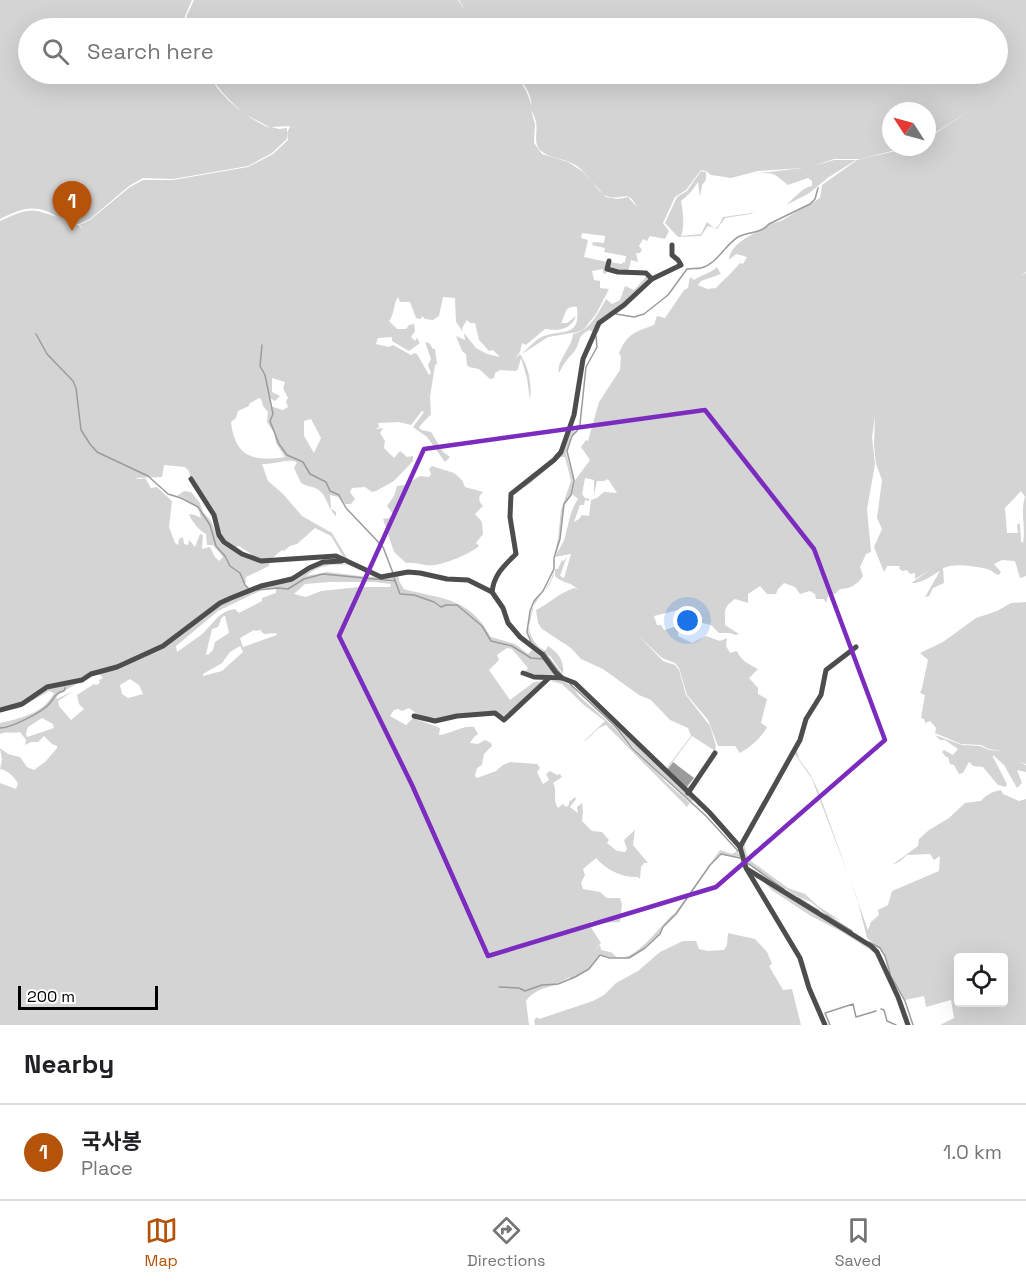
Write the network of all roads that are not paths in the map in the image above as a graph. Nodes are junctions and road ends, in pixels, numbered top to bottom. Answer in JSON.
{"nodes":[{"id":1,"x":672,"y":245,"type":"dead end"},
{"id":2,"x":609,"y":261,"type":"dead end"},
{"id":3,"x":652,"y":279,"type":"junction"},
{"id":4,"x":190,"y":479,"type":"dead end"},
{"id":5,"x":351,"y":562,"type":"junction"},
{"id":6,"x":492,"y":592,"type":"junction"},
{"id":7,"x":856,"y":647,"type":"dead end"},
{"id":8,"x":524,"y":673,"type":"dead end"},
{"id":9,"x":549,"y":678,"type":"junction"},
{"id":10,"x":562,"y":678,"type":"junction"},
{"id":11,"x":0,"y":710,"type":"edge"},
{"id":12,"x":414,"y":716,"type":"dead end"},
{"id":13,"x":715,"y":753,"type":"dead end"},
{"id":14,"x":688,"y":793,"type":"junction"},
{"id":15,"x":740,"y":847,"type":"junction"},
{"id":16,"x":746,"y":868,"type":"junction"},
{"id":17,"x":825,"y":1025,"type":"edge"},
{"id":18,"x":908,"y":1025,"type":"edge"}],
"edges":[{"from":1,"to":3,"type":"street"},
{"from":2,"to":3,"type":"street"},
{"from":3,"to":6,"type":"street"},
{"from":4,"to":5,"type":"street"},
{"from":5,"to":6,"type":"street"},
{"from":5,"to":11,"type":"street"},
{"from":6,"to":10,"type":"street"},
{"from":7,"to":15,"type":"street"},
{"from":8,"to":9,"type":"street"},
{"from":9,"to":10,"type":"street"},
{"from":9,"to":12,"type":"street"},
{"from":10,"to":14,"type":"street"},
{"from":13,"to":14,"type":"street"},
{"from":14,"to":15,"type":"street"},
{"from":15,"to":16,"type":"street"},
{"from":16,"to":17,"type":"street"},
{"from":16,"to":18,"type":"street"}]}
